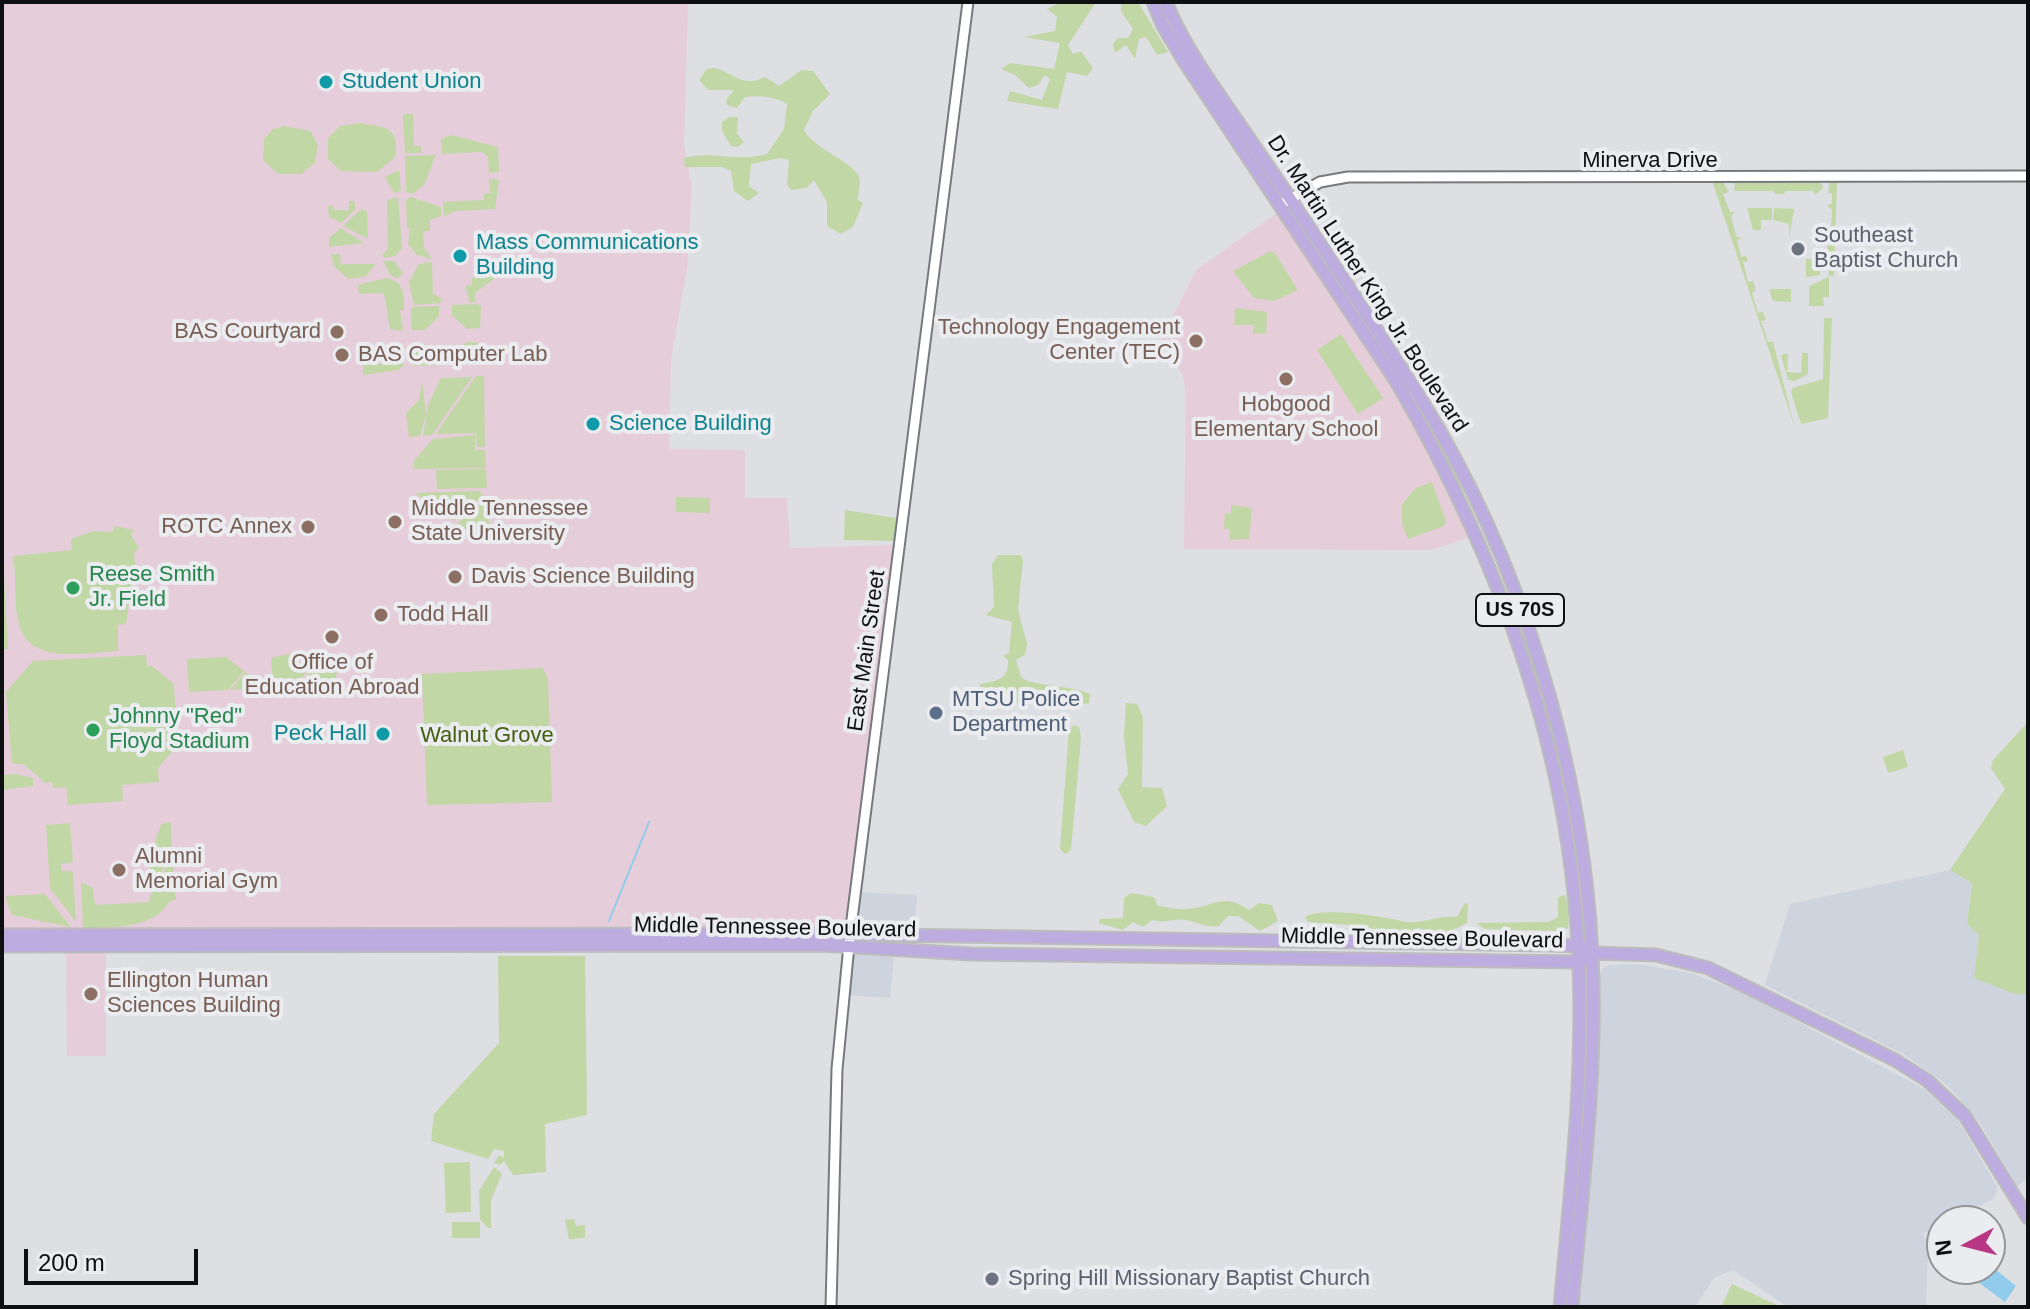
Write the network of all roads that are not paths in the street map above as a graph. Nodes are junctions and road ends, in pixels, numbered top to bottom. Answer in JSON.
{"nodes":[{"id":1,"x":968,"y":2,"type":"edge"},
{"id":2,"x":1153,"y":2,"type":"edge"},
{"id":3,"x":1166,"y":2,"type":"edge"},
{"id":4,"x":2028,"y":176,"type":"edge"},
{"id":5,"x":1290,"y":199,"type":"junction"},
{"id":6,"x":1279,"y":206,"type":"junction"},
{"id":7,"x":2,"y":935,"type":"edge"},
{"id":8,"x":850,"y":940,"type":"junction"},
{"id":9,"x":2,"y":946,"type":"edge"},
{"id":10,"x":1578,"y":946,"type":"junction"},
{"id":11,"x":1592,"y":953,"type":"junction"},
{"id":12,"x":1579,"y":962,"type":"junction"},
{"id":13,"x":2028,"y":1218,"type":"edge"},
{"id":14,"x":831,"y":1307,"type":"edge"},
{"id":15,"x":1560,"y":1307,"type":"edge"},
{"id":16,"x":1572,"y":1307,"type":"edge"}],
"edges":[{"from":1,"to":8,"type":"street","name":"East Main Street"},
{"from":2,"to":6,"type":"main road","name":"Dr. Martin Luther King Jr. Boulevard","number":"US 70S"},
{"from":3,"to":5,"type":"main road","name":"Dr. Martin Luther King Jr. Boulevard","number":"US 70S"},
{"from":4,"to":5,"type":"street","name":"Minerva Drive"},
{"from":5,"to":6,"type":"street","name":"Minerva Drive"},
{"from":5,"to":11,"type":"main road","name":"Dr. Martin Luther King Jr. Boulevard","number":"US 70S"},
{"from":6,"to":10,"type":"main road","name":"Dr. Martin Luther King Jr. Boulevard","number":"US 70S"},
{"from":7,"to":8,"type":"main road","name":"Middle Tennessee Boulevard"},
{"from":8,"to":9,"type":"main road","name":"Middle Tennessee Boulevard"},
{"from":8,"to":10,"type":"main road","name":"Middle Tennessee Boulevard"},
{"from":8,"to":12,"type":"main road","name":"Middle Tennessee Boulevard"},
{"from":8,"to":14,"type":"street","name":"East Main Street"},
{"from":10,"to":11,"type":"main road","name":"Middle Tennessee Boulevard"},
{"from":10,"to":12,"type":"main road","name":"Dr. Martin Luther King Jr. Boulevard","number":"US 70S"},
{"from":11,"to":12,"type":"main road","name":"Middle Tennessee Boulevard"},
{"from":11,"to":13,"type":"main road","name":"Middle Tennessee Boulevard"},
{"from":11,"to":16,"type":"main road","name":"Dr. Martin Luther King Jr. Boulevard","number":"US 70S"},
{"from":12,"to":15,"type":"main road","name":"Dr. Martin Luther King Jr. Boulevard","number":"US 70S"}]}
